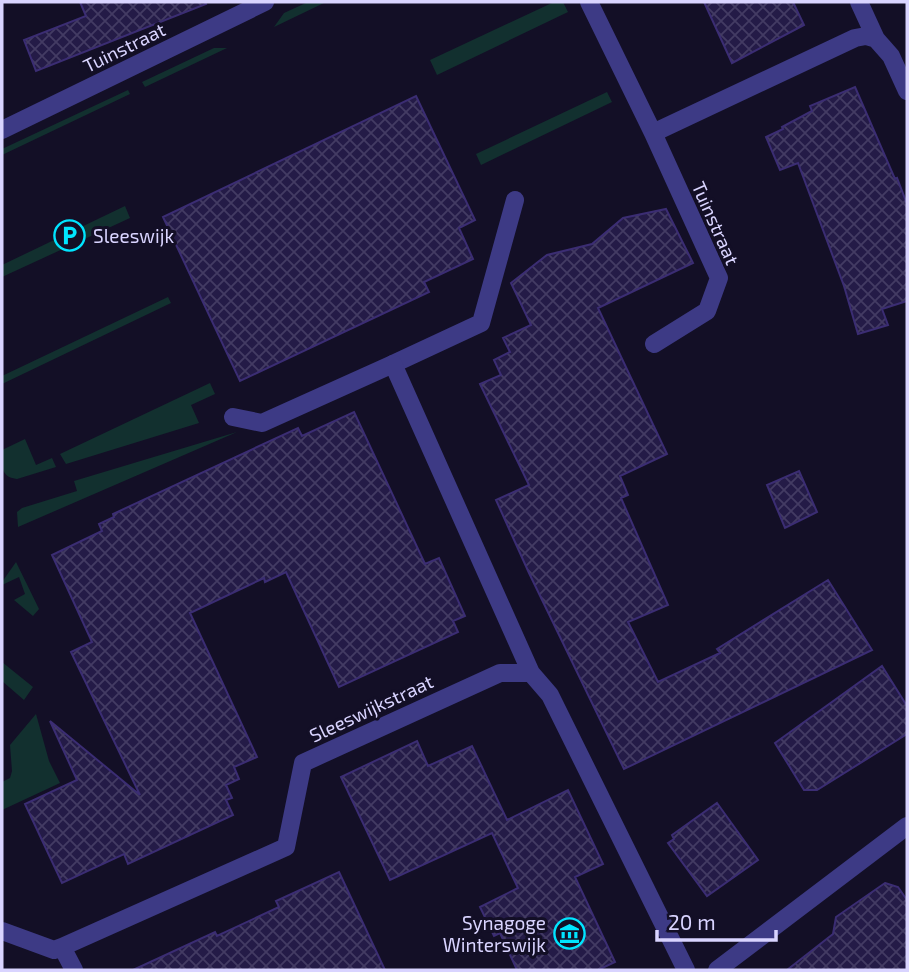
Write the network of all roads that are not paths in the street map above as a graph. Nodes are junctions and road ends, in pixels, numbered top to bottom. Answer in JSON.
{"nodes":[{"id":1,"x":265,"y":2,"type":"edge"},
{"id":2,"x":589,"y":2,"type":"edge"},
{"id":3,"x":859,"y":2,"type":"edge"},
{"id":4,"x":876,"y":39,"type":"junction"},
{"id":5,"x":907,"y":91,"type":"edge"},
{"id":6,"x":2,"y":130,"type":"edge"},
{"id":7,"x":653,"y":133,"type":"junction"},
{"id":8,"x":515,"y":200,"type":"dead end"},
{"id":9,"x":654,"y":344,"type":"dead end"},
{"id":10,"x":393,"y":364,"type":"junction"},
{"id":11,"x":233,"y":417,"type":"dead end"},
{"id":12,"x":531,"y":673,"type":"junction"},
{"id":13,"x":905,"y":834,"type":"edge"},
{"id":14,"x":2,"y":931,"type":"edge"},
{"id":15,"x":62,"y":947,"type":"junction"},
{"id":16,"x":74,"y":970,"type":"edge"},
{"id":17,"x":686,"y":970,"type":"edge"},
{"id":18,"x":717,"y":970,"type":"edge"}],
"edges":[{"from":1,"to":6,"type":"street","name":"Tuinstraat"},
{"from":2,"to":7,"type":"street","name":"Tuinstraat"},
{"from":3,"to":4,"type":"street"},
{"from":4,"to":5,"type":"street"},
{"from":4,"to":7,"type":"street"},
{"from":7,"to":9,"type":"street","name":"Tuinstraat"},
{"from":8,"to":10,"type":"street"},
{"from":10,"to":11,"type":"street"},
{"from":10,"to":12,"type":"street"},
{"from":12,"to":15,"type":"street","name":"Sleeswijkstraat"},
{"from":12,"to":17,"type":"street"},
{"from":13,"to":18,"type":"street"},
{"from":14,"to":15,"type":"street"},
{"from":15,"to":16,"type":"street"}]}
